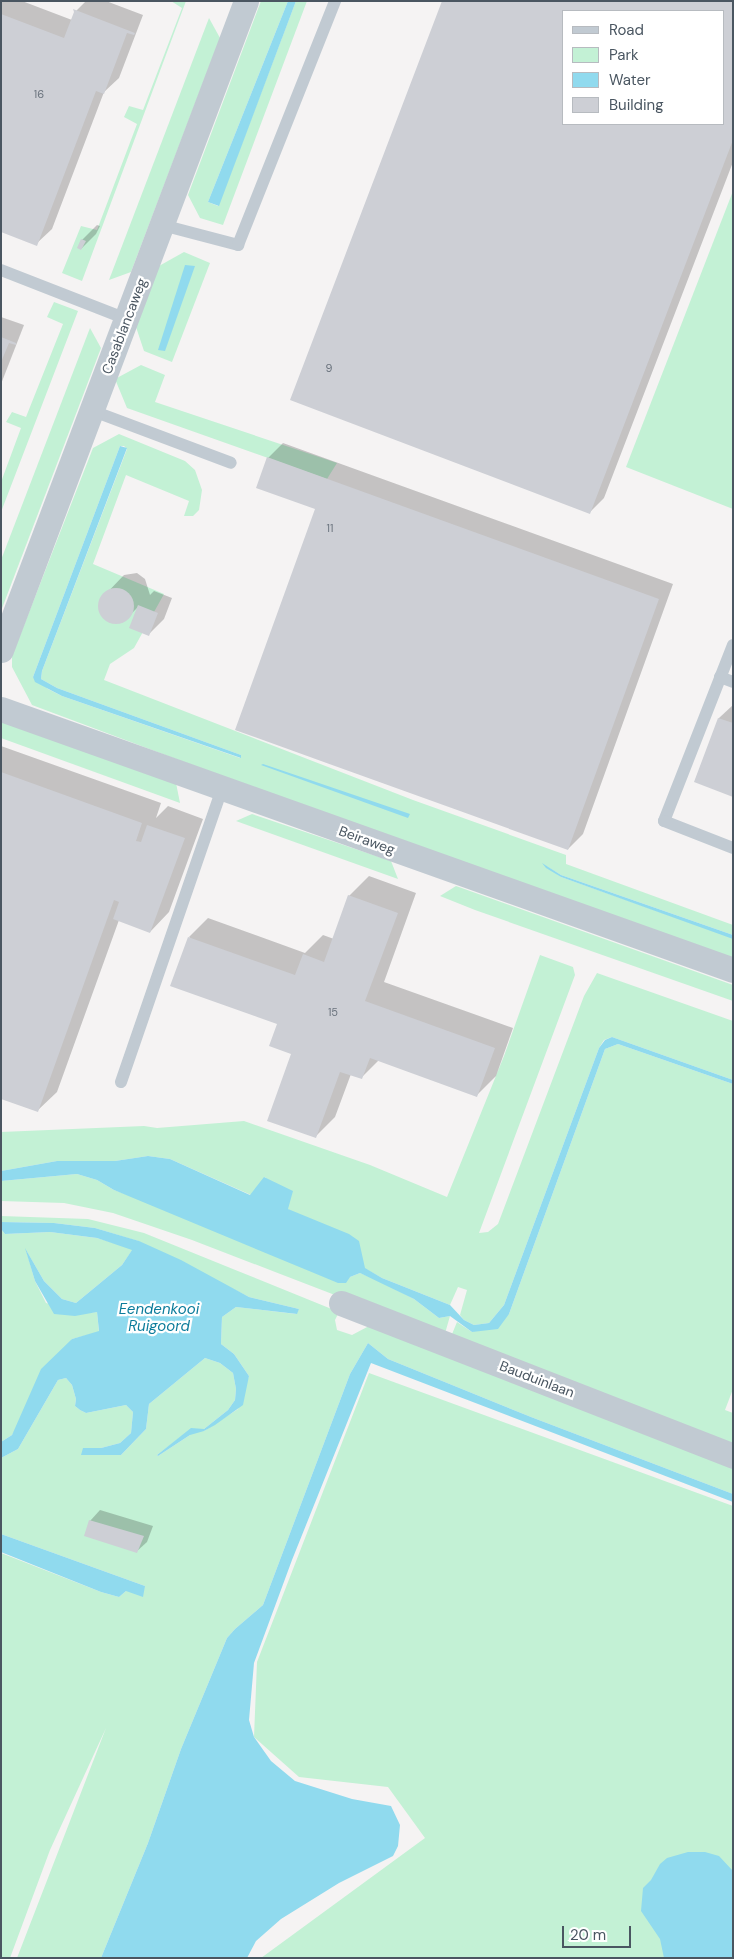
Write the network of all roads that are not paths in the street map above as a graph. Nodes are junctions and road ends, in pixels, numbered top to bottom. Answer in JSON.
{"nodes":[{"id":1,"x":334,"y":1,"type":"edge"},
{"id":2,"x":245,"y":2,"type":"edge"},
{"id":3,"x":162,"y":225,"type":"junction"},
{"id":4,"x":1,"y":270,"type":"edge"},
{"id":5,"x":127,"y":319,"type":"junction"},
{"id":6,"x":93,"y":410,"type":"junction"},
{"id":7,"x":231,"y":463,"type":"dead end"},
{"id":8,"x":733,"y":645,"type":"edge"},
{"id":9,"x":1,"y":650,"type":"edge"},
{"id":10,"x":720,"y":678,"type":"junction"},
{"id":11,"x":733,"y":682,"type":"edge"},
{"id":12,"x":1,"y":709,"type":"edge"},
{"id":13,"x":222,"y":788,"type":"junction"},
{"id":14,"x":733,"y":848,"type":"edge"},
{"id":15,"x":733,"y":970,"type":"edge"},
{"id":16,"x":121,"y":1082,"type":"dead end"},
{"id":17,"x":341,"y":1303,"type":"dead end"},
{"id":18,"x":733,"y":1456,"type":"edge"}],
"edges":[{"from":1,"to":3,"type":"lane"},
{"from":2,"to":3,"type":"street","name":"Casablancaweg"},
{"from":3,"to":5,"type":"street","name":"Casablancaweg"},
{"from":4,"to":5,"type":"lane"},
{"from":5,"to":6,"type":"street","name":"Casablancaweg"},
{"from":6,"to":7,"type":"lane"},
{"from":6,"to":9,"type":"street","name":"Casablancaweg"},
{"from":8,"to":10,"type":"lane"},
{"from":10,"to":11,"type":"lane"},
{"from":10,"to":14,"type":"lane"},
{"from":12,"to":13,"type":"street","name":"Beiraweg"},
{"from":13,"to":15,"type":"street","name":"Beiraweg"},
{"from":13,"to":16,"type":"lane"},
{"from":17,"to":18,"type":"street","name":"Bauduinlaan"}]}
